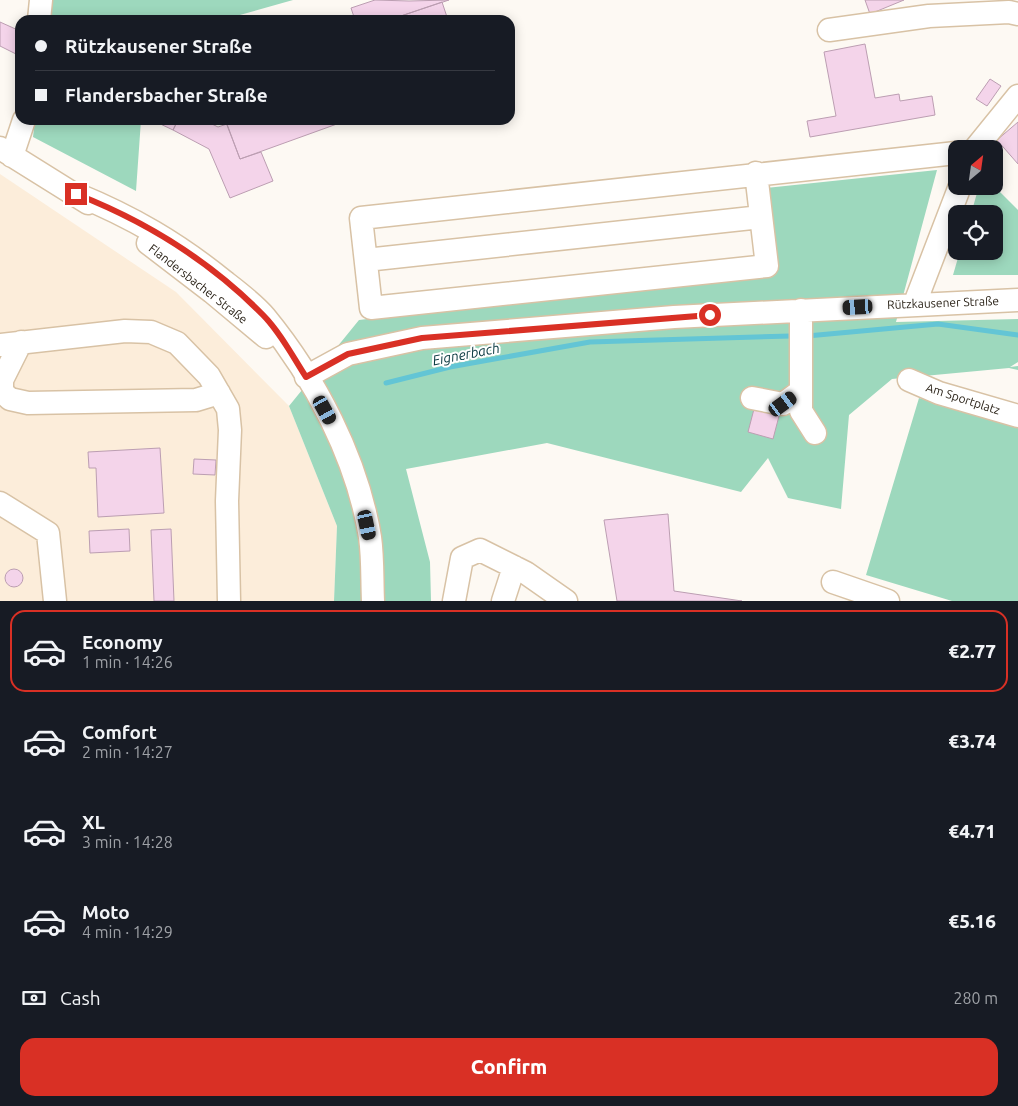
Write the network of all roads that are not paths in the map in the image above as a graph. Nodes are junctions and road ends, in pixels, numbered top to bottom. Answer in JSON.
{"nodes":[{"id":1,"x":40,"y":0,"type":"edge"},
{"id":2,"x":1018,"y":14,"type":"edge"},
{"id":3,"x":39,"y":15,"type":"edge"},
{"id":4,"x":829,"y":30,"type":"dead end"},
{"id":5,"x":1018,"y":96,"type":"edge"},
{"id":6,"x":21,"y":125,"type":"edge"},
{"id":7,"x":982,"y":140,"type":"edge"},
{"id":8,"x":6,"y":152,"type":"edge"},
{"id":9,"x":948,"y":153,"type":"edge"},
{"id":10,"x":756,"y":173,"type":"junction"},
{"id":11,"x":957,"y":195,"type":"edge"},
{"id":12,"x":761,"y":217,"type":"junction"},
{"id":13,"x":366,"y":260,"type":"junction"},
{"id":14,"x":1018,"y":300,"type":"edge"},
{"id":15,"x":915,"y":304,"type":"junction"},
{"id":16,"x":801,"y":310,"type":"junction"},
{"id":17,"x":10,"y":344,"type":"edge"},
{"id":18,"x":300,"y":368,"type":"junction"},
{"id":19,"x":909,"y":380,"type":"dead end"},
{"id":20,"x":801,"y":391,"type":"junction"},
{"id":21,"x":220,"y":393,"type":"junction"},
{"id":22,"x":752,"y":398,"type":"dead end"},
{"id":23,"x":1018,"y":416,"type":"edge"},
{"id":24,"x":815,"y":433,"type":"dead end"},
{"id":25,"x":0,"y":503,"type":"edge"},
{"id":26,"x":514,"y":567,"type":"junction"},
{"id":27,"x":832,"y":582,"type":"dead end"},
{"id":28,"x":55,"y":601,"type":"edge"},
{"id":29,"x":229,"y":601,"type":"edge"},
{"id":30,"x":373,"y":601,"type":"edge"},
{"id":31,"x":454,"y":601,"type":"edge"},
{"id":32,"x":503,"y":601,"type":"edge"},
{"id":33,"x":566,"y":601,"type":"edge"},
{"id":34,"x":888,"y":601,"type":"edge"}],
"edges":[{"from":1,"to":3,"type":"street"},
{"from":2,"to":4,"type":"street"},
{"from":5,"to":7,"type":"street"},
{"from":6,"to":8,"type":"street"},
{"from":8,"to":18,"type":"street","name":"Flandersbacher Straße"},
{"from":9,"to":10,"type":"street"},
{"from":10,"to":12,"type":"street"},
{"from":10,"to":13,"type":"street"},
{"from":11,"to":15,"type":"street"},
{"from":12,"to":13,"type":"street"},
{"from":12,"to":13,"type":"street"},
{"from":14,"to":15,"type":"street","name":"Rützkausener Straße"},
{"from":15,"to":16,"type":"street","name":"Rützkausener Straße"},
{"from":16,"to":18,"type":"street","name":"Rützkausener Straße"},
{"from":16,"to":20,"type":"street"},
{"from":17,"to":21,"type":"street"},
{"from":17,"to":21,"type":"street"},
{"from":18,"to":30,"type":"street","name":"Flandersbacher Straße"},
{"from":19,"to":23,"type":"street","name":"Am Sportplatz"},
{"from":20,"to":22,"type":"street"},
{"from":20,"to":24,"type":"street"},
{"from":21,"to":29,"type":"street"},
{"from":25,"to":28,"type":"street"},
{"from":26,"to":31,"type":"street"},
{"from":26,"to":32,"type":"street"},
{"from":26,"to":33,"type":"street"},
{"from":27,"to":34,"type":"street"}]}
